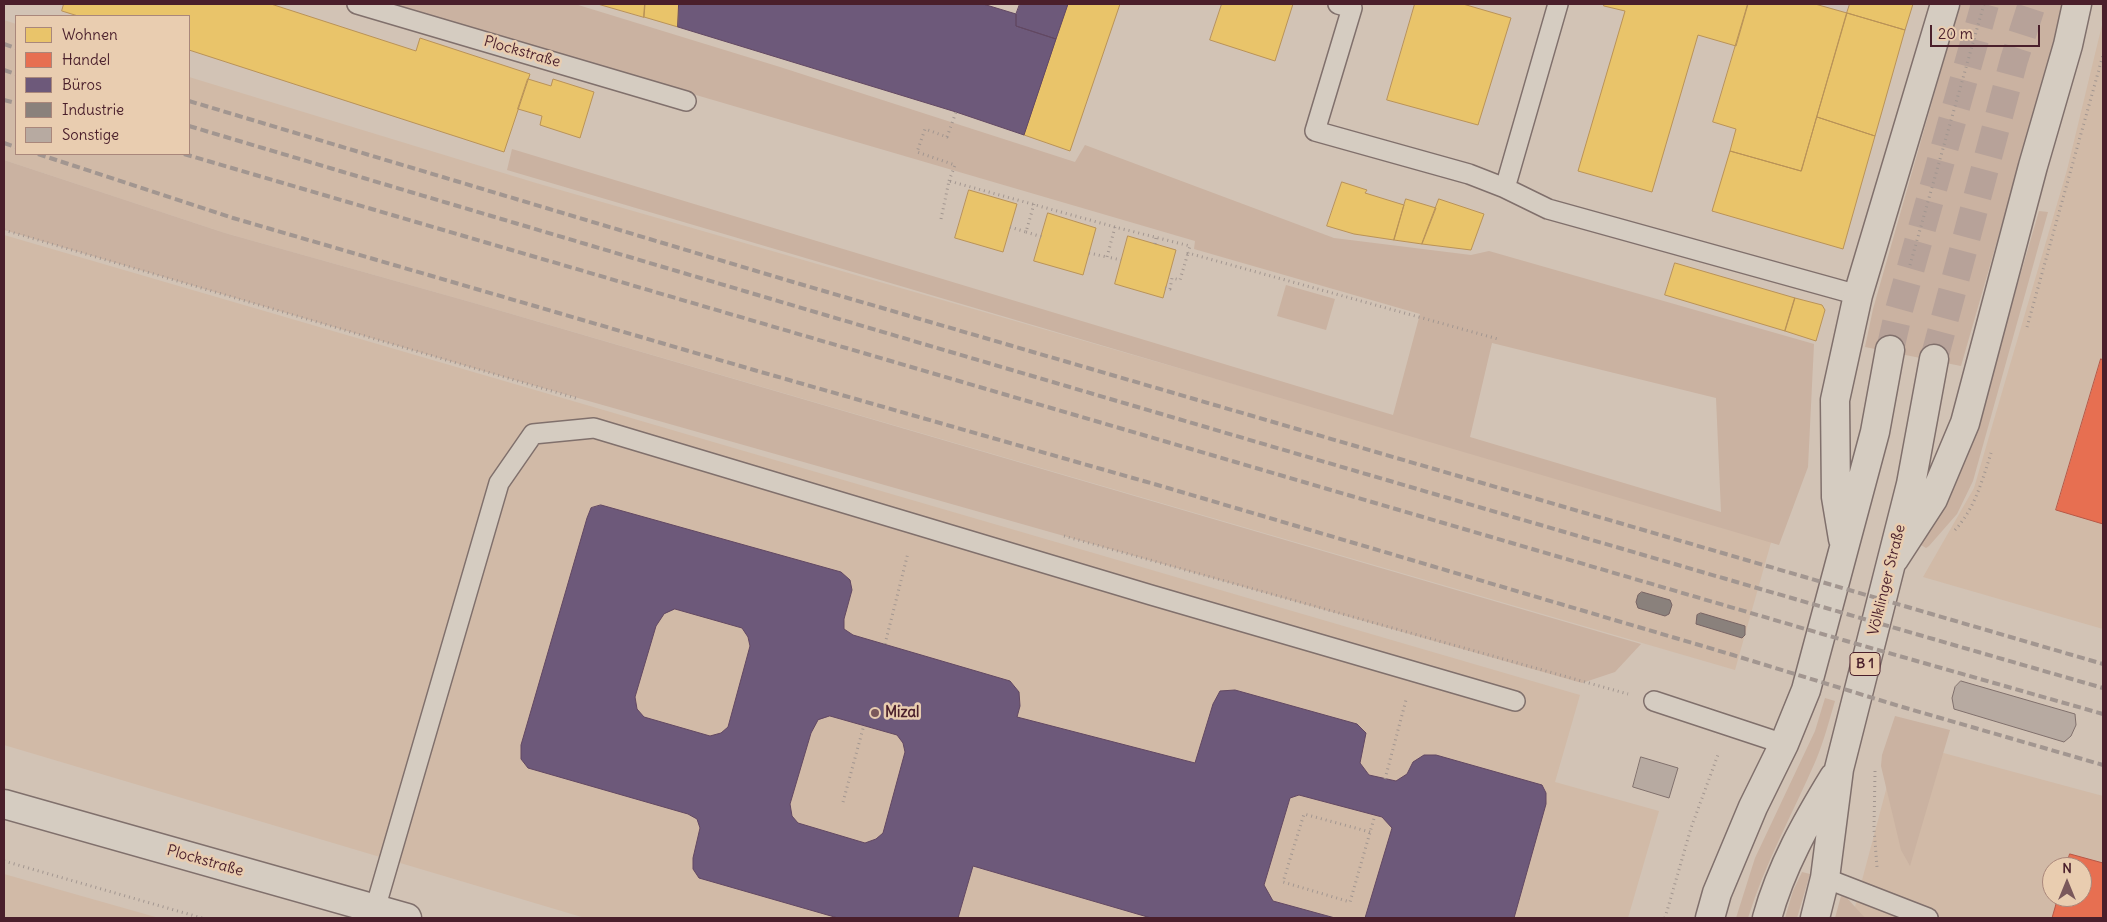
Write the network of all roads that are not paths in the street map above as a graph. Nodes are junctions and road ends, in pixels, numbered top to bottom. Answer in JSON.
{"nodes":[{"id":1,"x":357,"y":4,"type":"edge"},
{"id":2,"x":1338,"y":4,"type":"edge"},
{"id":3,"x":1558,"y":4,"type":"edge"},
{"id":4,"x":1946,"y":4,"type":"edge"},
{"id":5,"x":2077,"y":4,"type":"edge"},
{"id":6,"x":686,"y":101,"type":"dead end"},
{"id":7,"x":1505,"y":188,"type":"junction"},
{"id":8,"x":1858,"y":294,"type":"junction"},
{"id":9,"x":1890,"y":350,"type":"tunnel mouth"},
{"id":10,"x":1934,"y":359,"type":"tunnel mouth"},
{"id":11,"x":1844,"y":546,"type":"junction"},
{"id":12,"x":1894,"y":559,"type":"junction"},
{"id":13,"x":1654,"y":701,"type":"dead end"},
{"id":14,"x":1515,"y":702,"type":"dead end"},
{"id":15,"x":1784,"y":744,"type":"junction"},
{"id":16,"x":1839,"y":769,"type":"junction"},
{"id":17,"x":4,"y":804,"type":"edge"},
{"id":18,"x":1826,"y":878,"type":"junction"},
{"id":19,"x":375,"y":909,"type":"junction"},
{"id":20,"x":406,"y":918,"type":"edge"},
{"id":21,"x":1710,"y":918,"type":"edge"},
{"id":22,"x":1768,"y":918,"type":"edge"},
{"id":23,"x":1815,"y":918,"type":"edge"},
{"id":24,"x":1928,"y":918,"type":"edge"}],
"edges":[{"from":1,"to":6,"type":"lane","name":"Plockstraße"},
{"from":2,"to":7,"type":"lane"},
{"from":3,"to":7,"type":"lane"},
{"from":4,"to":8,"type":"main road"},
{"from":5,"to":12,"type":"main road"},
{"from":7,"to":8,"type":"lane"},
{"from":8,"to":11,"type":"main road"},
{"from":9,"to":11,"type":"main road"},
{"from":10,"to":12,"type":"main road","name":"Völklinger Straße","number":"B 1"},
{"from":11,"to":15,"type":"main road"},
{"from":12,"to":16,"type":"main road","name":"Völklinger Straße","number":"B 1"},
{"from":13,"to":15,"type":"lane"},
{"from":14,"to":19,"type":"lane"},
{"from":15,"to":21,"type":"main road"},
{"from":16,"to":18,"type":"main road","name":"Völklinger Straße","number":"B 1"},
{"from":16,"to":22,"type":"main road","number":"B 1"},
{"from":17,"to":19,"type":"main road","name":"Plockstraße"},
{"from":18,"to":23,"type":"main road","name":"Völklinger Straße","number":"B 1"},
{"from":18,"to":24,"type":"lane"},
{"from":19,"to":20,"type":"main road","name":"Plockstraße"}]}
